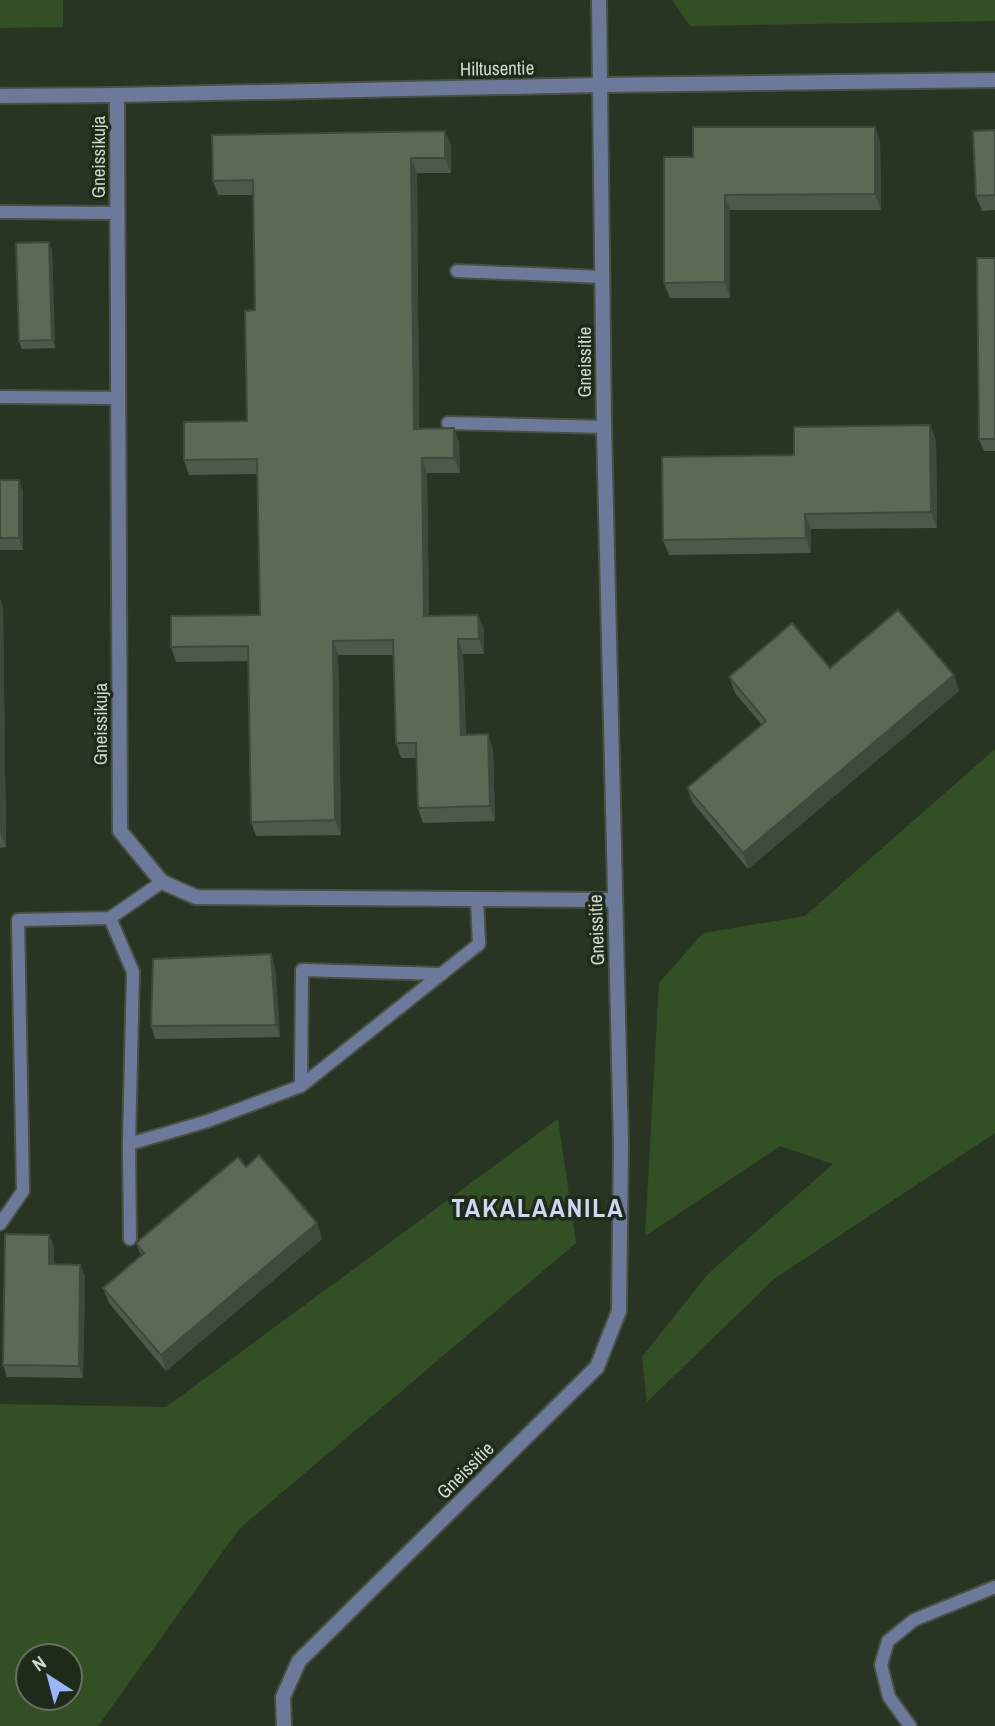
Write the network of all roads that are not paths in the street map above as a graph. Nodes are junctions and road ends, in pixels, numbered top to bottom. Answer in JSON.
{"nodes":[{"id":1,"x":599,"y":0,"type":"edge"},
{"id":2,"x":995,"y":80,"type":"edge"},
{"id":3,"x":600,"y":85,"type":"junction"},
{"id":4,"x":117,"y":95,"type":"junction"},
{"id":5,"x":0,"y":96,"type":"edge"},
{"id":6,"x":0,"y":212,"type":"edge"},
{"id":7,"x":117,"y":213,"type":"junction"},
{"id":8,"x":457,"y":271,"type":"dead end"},
{"id":9,"x":603,"y":277,"type":"junction"},
{"id":10,"x":0,"y":397,"type":"edge"},
{"id":11,"x":118,"y":397,"type":"junction"},
{"id":12,"x":447,"y":423,"type":"dead end"},
{"id":13,"x":604,"y":427,"type":"junction"},
{"id":14,"x":162,"y":882,"type":"junction"},
{"id":15,"x":477,"y":899,"type":"junction"},
{"id":16,"x":614,"y":900,"type":"junction"},
{"id":17,"x":110,"y":918,"type":"junction"},
{"id":18,"x":442,"y":974,"type":"junction"},
{"id":19,"x":301,"y":1086,"type":"junction"},
{"id":20,"x":129,"y":1144,"type":"junction"},
{"id":21,"x":0,"y":1224,"type":"edge"},
{"id":22,"x":130,"y":1239,"type":"dead end"},
{"id":23,"x":995,"y":1587,"type":"edge"},
{"id":24,"x":284,"y":1726,"type":"edge"},
{"id":25,"x":910,"y":1726,"type":"edge"}],
"edges":[{"from":1,"to":3,"type":"street","name":"Gneissitie"},
{"from":2,"to":3,"type":"street","name":"Hiltusentie"},
{"from":3,"to":4,"type":"street","name":"Hiltusentie"},
{"from":3,"to":9,"type":"street","name":"Gneissitie"},
{"from":4,"to":5,"type":"street","name":"Hiltusentie"},
{"from":4,"to":7,"type":"street","name":"Gneissikuja"},
{"from":6,"to":7,"type":"lane"},
{"from":7,"to":11,"type":"street","name":"Gneissikuja"},
{"from":8,"to":9,"type":"lane"},
{"from":9,"to":13,"type":"street","name":"Gneissitie"},
{"from":10,"to":11,"type":"lane"},
{"from":11,"to":14,"type":"street","name":"Gneissikuja"},
{"from":12,"to":13,"type":"lane"},
{"from":13,"to":16,"type":"street","name":"Gneissitie"},
{"from":14,"to":15,"type":"street","name":"Gneissikuja"},
{"from":14,"to":17,"type":"lane"},
{"from":15,"to":16,"type":"street","name":"Gneissikuja"},
{"from":15,"to":18,"type":"lane"},
{"from":16,"to":24,"type":"street","name":"Gneissitie"},
{"from":17,"to":20,"type":"lane"},
{"from":17,"to":21,"type":"lane"},
{"from":18,"to":19,"type":"lane"},
{"from":18,"to":19,"type":"lane"},
{"from":19,"to":20,"type":"lane"},
{"from":20,"to":22,"type":"lane"},
{"from":23,"to":25,"type":"lane"}]}
